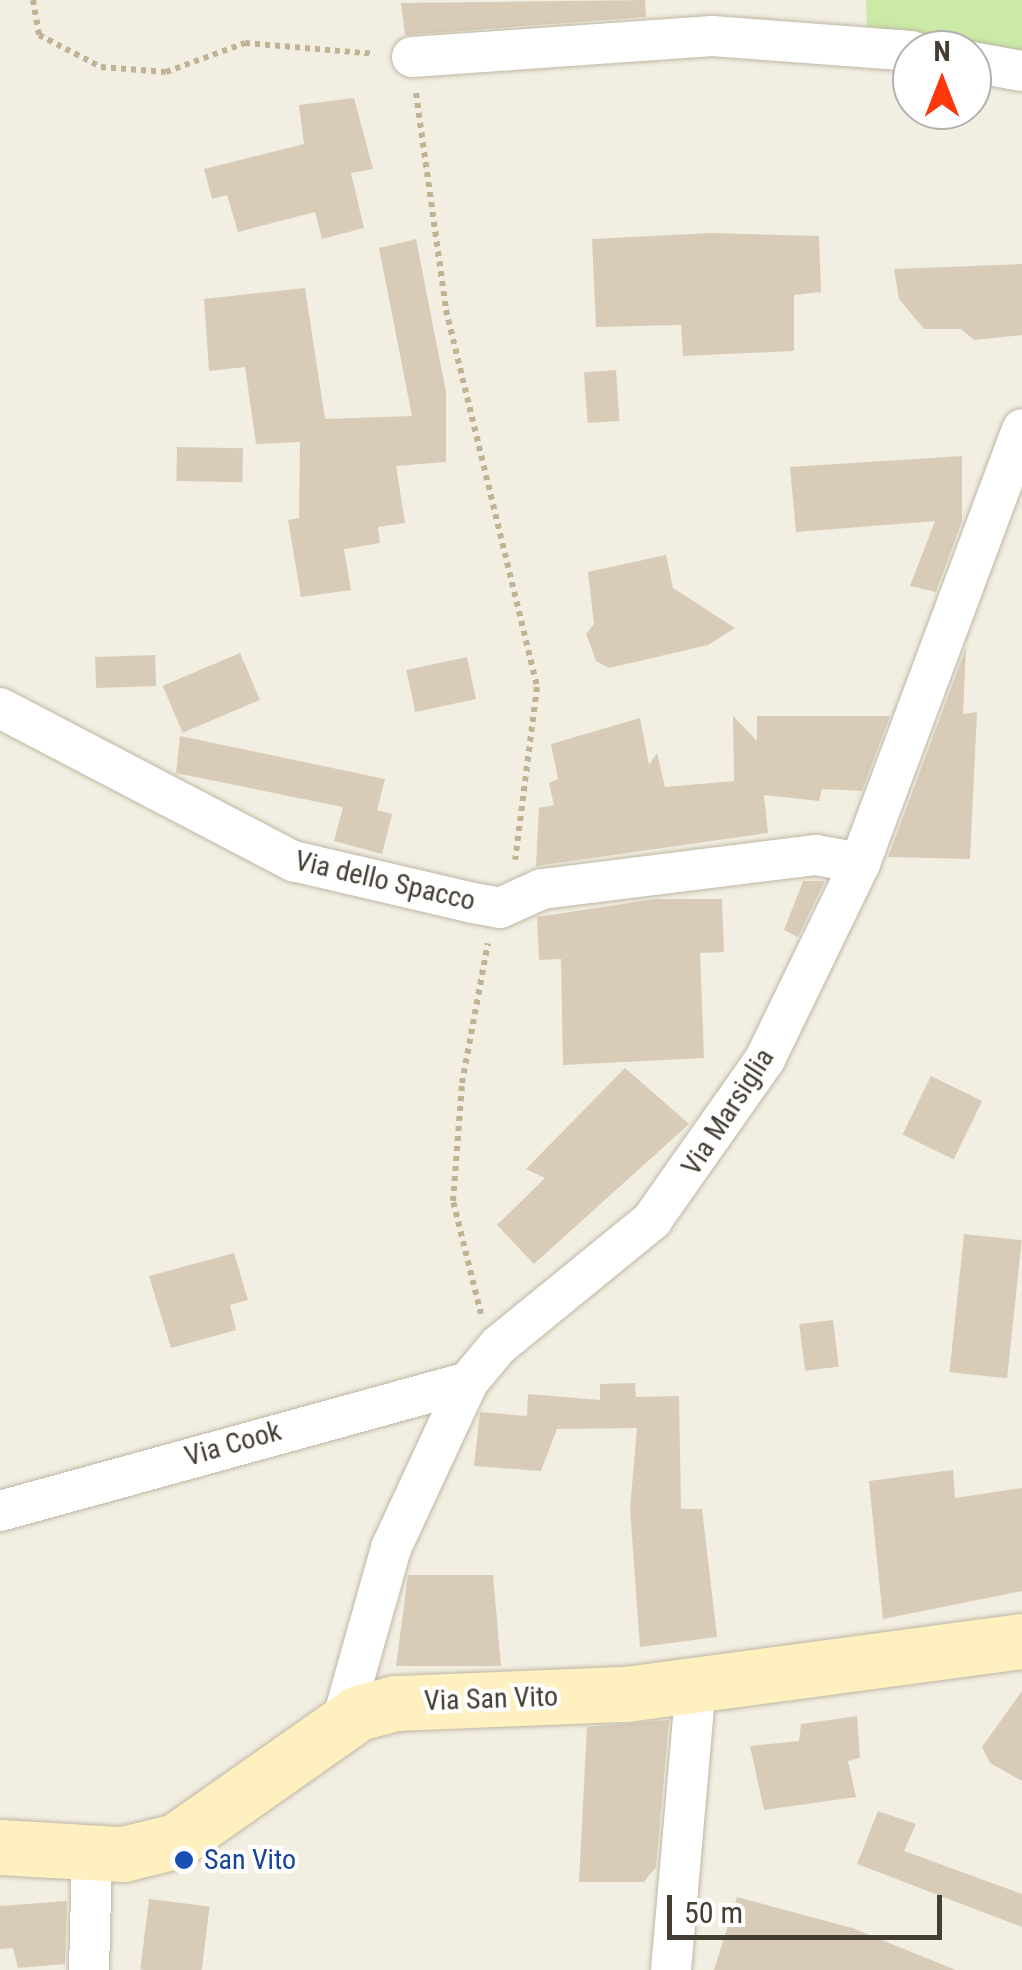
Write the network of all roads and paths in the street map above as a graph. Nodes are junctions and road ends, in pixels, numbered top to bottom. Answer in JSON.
{"nodes":[{"id":1,"x":34,"y":0,"type":"edge"},
{"id":2,"x":892,"y":50,"type":"edge"},
{"id":3,"x":412,"y":58,"type":"junction"},
{"id":4,"x":992,"y":66,"type":"edge"},
{"id":5,"x":1022,"y":71,"type":"edge"},
{"id":6,"x":1022,"y":430,"type":"edge"},
{"id":7,"x":0,"y":708,"type":"edge"},
{"id":8,"x":860,"y":863,"type":"junction"},
{"id":9,"x":500,"y":908,"type":"junction"},
{"id":10,"x":498,"y":1346,"type":"junction"},
{"id":11,"x":468,"y":1382,"type":"junction"},
{"id":12,"x":0,"y":1511,"type":"edge"},
{"id":13,"x":1022,"y":1641,"type":"edge"},
{"id":14,"x":696,"y":1685,"type":"junction"},
{"id":15,"x":341,"y":1725,"type":"junction"},
{"id":16,"x":0,"y":1847,"type":"edge"},
{"id":17,"x":92,"y":1853,"type":"junction"},
{"id":18,"x":89,"y":1970,"type":"edge"},
{"id":19,"x":672,"y":1970,"type":"edge"}],
"edges":[{"from":1,"to":3,"type":"path"},
{"from":2,"to":3,"type":"street"},
{"from":3,"to":9,"type":"path"},
{"from":4,"to":5,"type":"street"},
{"from":6,"to":8,"type":"street","name":"Via Marsiglia"},
{"from":7,"to":9,"type":"street","name":"Via dello Spacco"},
{"from":8,"to":9,"type":"street","name":"Via dello Spacco"},
{"from":8,"to":10,"type":"street","name":"Via Marsiglia"},
{"from":9,"to":10,"type":"path"},
{"from":10,"to":11,"type":"street","name":"Via Marsiglia"},
{"from":11,"to":12,"type":"street","name":"Via Cook"},
{"from":11,"to":15,"type":"street","name":"Via Marsiglia"},
{"from":13,"to":14,"type":"street","name":"Via San Vito"},
{"from":14,"to":15,"type":"street","name":"Via San Vito"},
{"from":14,"to":19,"type":"street"},
{"from":15,"to":17,"type":"street","name":"Via San Vito"},
{"from":16,"to":17,"type":"street","name":"Via San Vito"},
{"from":17,"to":18,"type":"street"}]}
